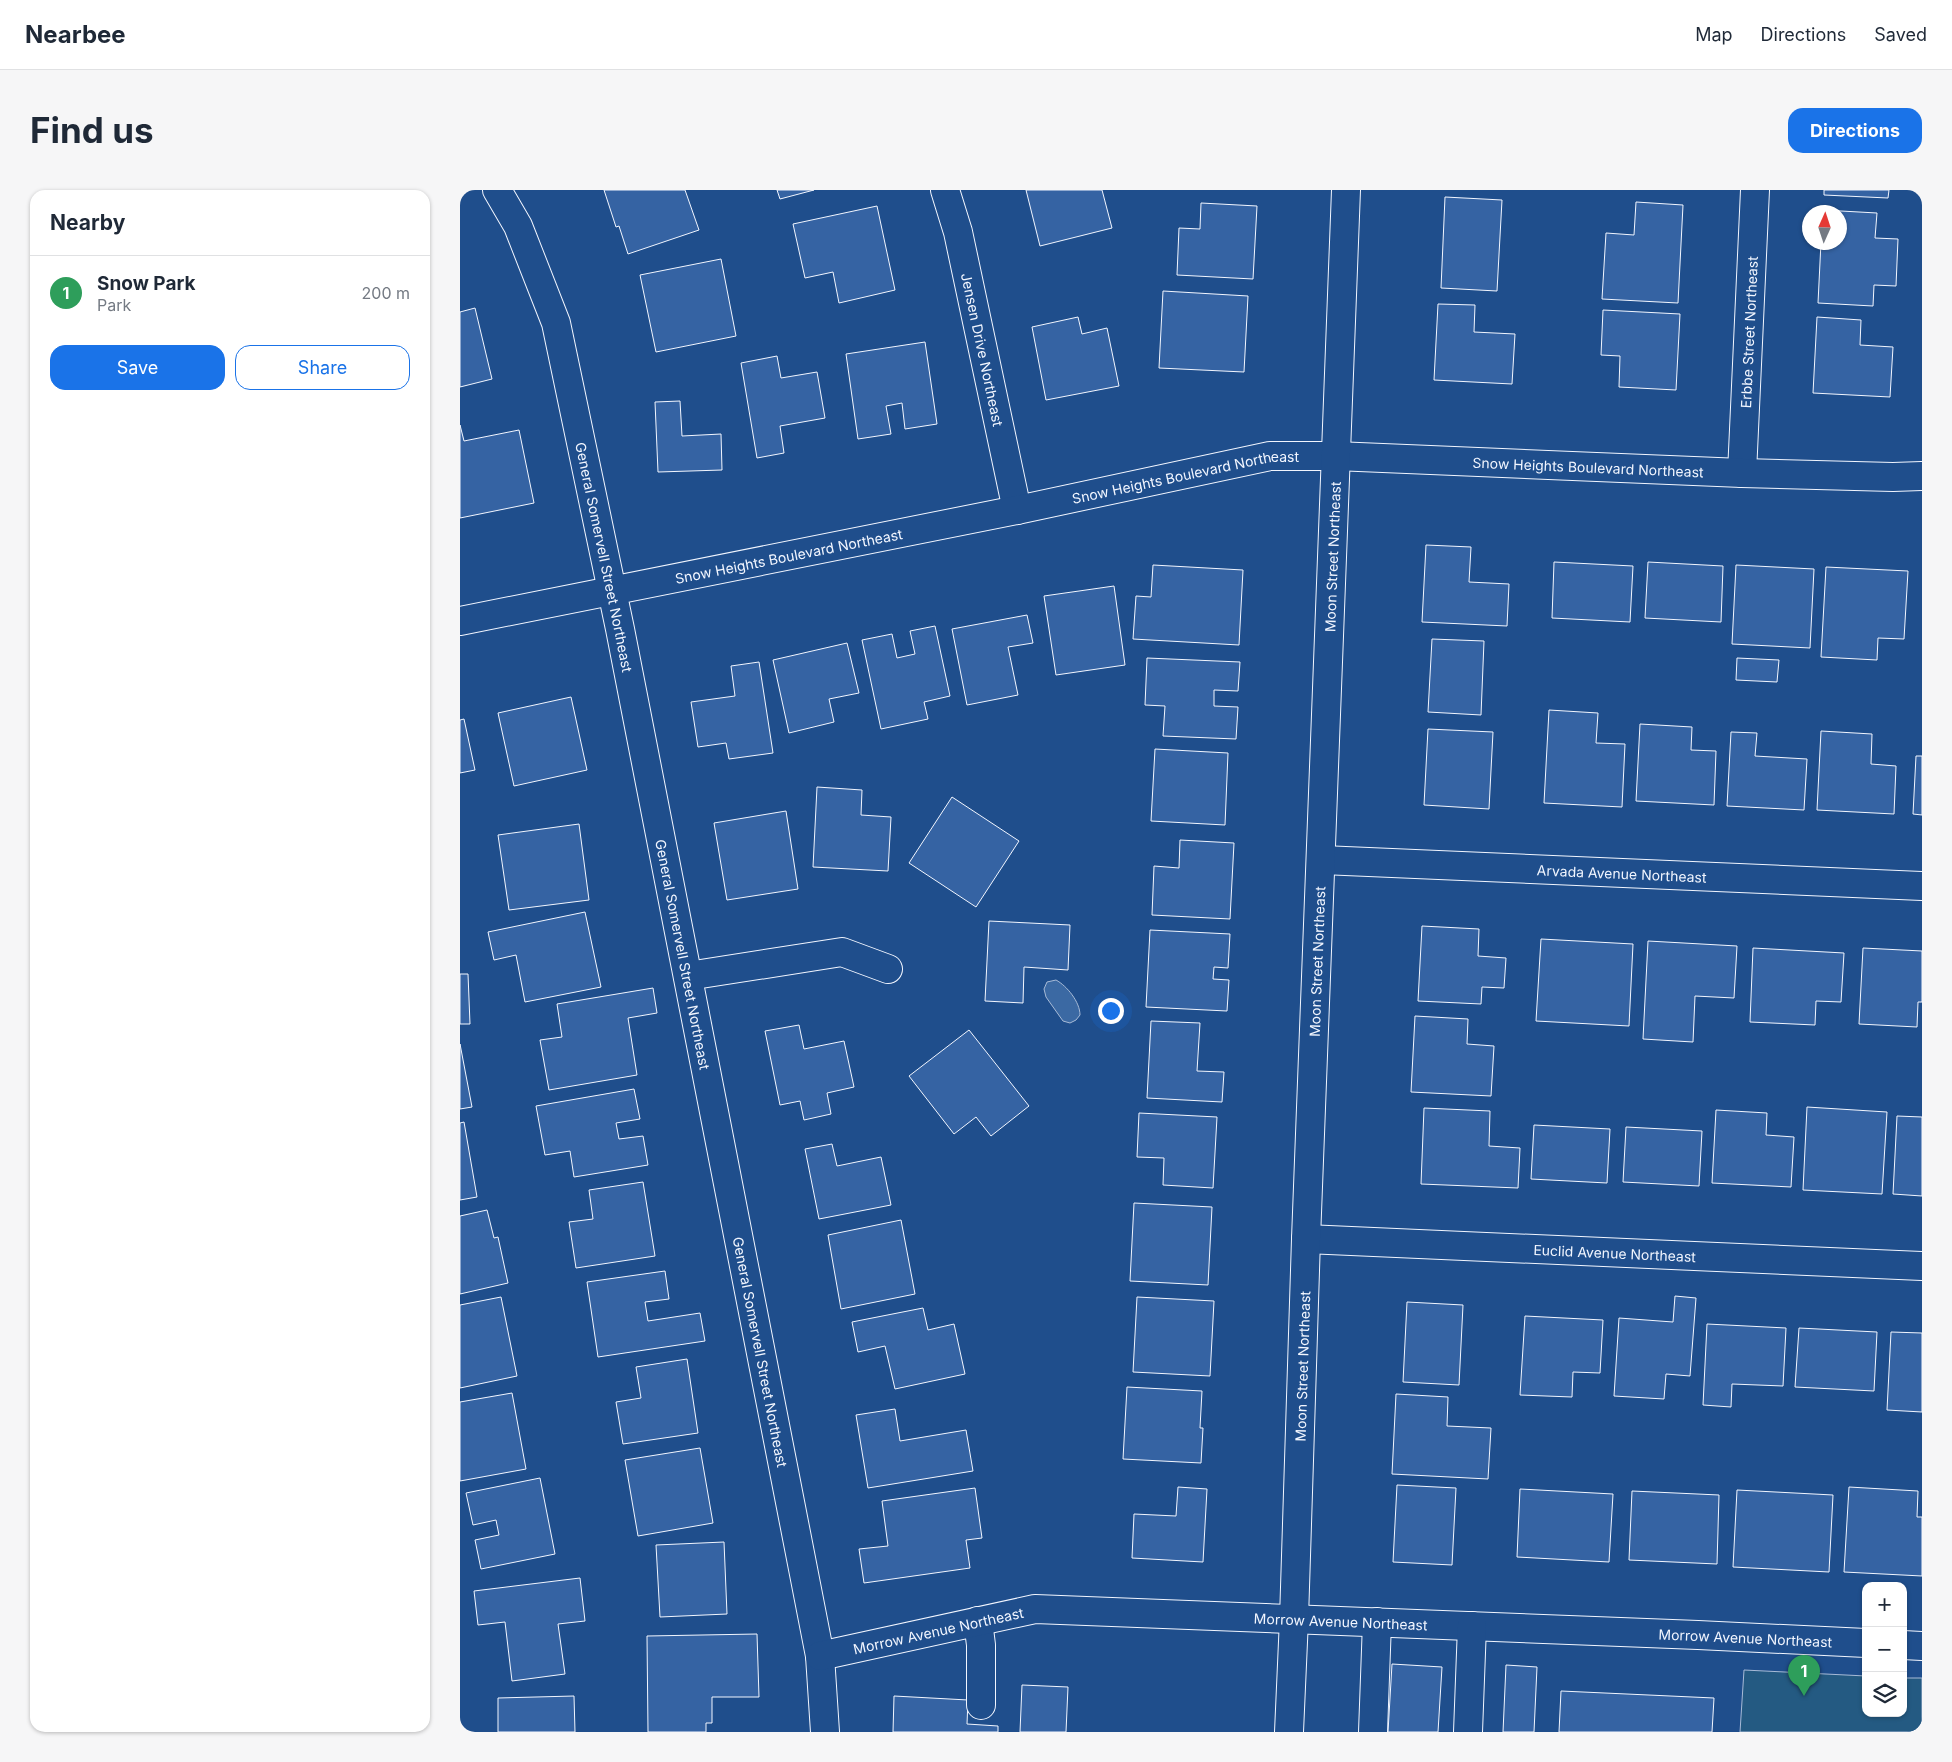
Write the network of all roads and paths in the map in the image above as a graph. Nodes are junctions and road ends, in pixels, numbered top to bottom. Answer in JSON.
{"nodes":[{"id":1,"x":497,"y":190,"type":"edge"},
{"id":2,"x":945,"y":190,"type":"edge"},
{"id":3,"x":1346,"y":190,"type":"edge"},
{"id":4,"x":1755,"y":190,"type":"edge"},
{"id":5,"x":1335,"y":456,"type":"junction"},
{"id":6,"x":1742,"y":473,"type":"junction"},
{"id":7,"x":1922,"y":476,"type":"edge"},
{"id":8,"x":1018,"y":510,"type":"junction"},
{"id":9,"x":613,"y":591,"type":"junction"},
{"id":10,"x":460,"y":621,"type":"edge"},
{"id":11,"x":1322,"y":860,"type":"junction"},
{"id":12,"x":1922,"y":886,"type":"edge"},
{"id":13,"x":888,"y":969,"type":"dead end"},
{"id":14,"x":688,"y":976,"type":"junction"},
{"id":15,"x":1306,"y":1239,"type":"junction"},
{"id":16,"x":1922,"y":1266,"type":"edge"},
{"id":17,"x":1294,"y":1619,"type":"junction"},
{"id":18,"x":978,"y":1621,"type":"junction"},
{"id":19,"x":1377,"y":1622,"type":"junction"},
{"id":20,"x":1472,"y":1626,"type":"junction"},
{"id":21,"x":1862,"y":1643,"type":"edge"},
{"id":22,"x":1907,"y":1645,"type":"edge"},
{"id":23,"x":1922,"y":1646,"type":"edge"},
{"id":24,"x":820,"y":1656,"type":"junction"},
{"id":25,"x":981,"y":1705,"type":"dead end"},
{"id":26,"x":826,"y":1732,"type":"edge"},
{"id":27,"x":1289,"y":1732,"type":"edge"},
{"id":28,"x":1373,"y":1732,"type":"edge"},
{"id":29,"x":1468,"y":1732,"type":"edge"}],
"edges":[{"from":1,"to":9,"type":"street","name":"General Somervell Street Northeast"},
{"from":2,"to":8,"type":"street","name":"Jensen Drive Northeast"},
{"from":3,"to":5,"type":"street","name":"Moon Street Northeast"},
{"from":4,"to":6,"type":"street","name":"Erbbe Street Northeast"},
{"from":5,"to":6,"type":"street","name":"Snow Heights Boulevard Northeast"},
{"from":5,"to":8,"type":"street","name":"Snow Heights Boulevard Northeast"},
{"from":5,"to":11,"type":"street","name":"Moon Street Northeast"},
{"from":6,"to":7,"type":"street","name":"Snow Heights Boulevard Northeast"},
{"from":8,"to":9,"type":"street","name":"Snow Heights Boulevard Northeast"},
{"from":9,"to":10,"type":"street","name":"Snow Heights Boulevard Northeast"},
{"from":9,"to":14,"type":"street","name":"General Somervell Street Northeast"},
{"from":11,"to":12,"type":"street","name":"Arvada Avenue Northeast"},
{"from":11,"to":15,"type":"street","name":"Moon Street Northeast"},
{"from":13,"to":14,"type":"street"},
{"from":14,"to":24,"type":"street","name":"General Somervell Street Northeast"},
{"from":15,"to":16,"type":"street","name":"Euclid Avenue Northeast"},
{"from":15,"to":17,"type":"street","name":"Moon Street Northeast"},
{"from":17,"to":18,"type":"street","name":"Morrow Avenue Northeast"},
{"from":17,"to":19,"type":"street","name":"Morrow Avenue Northeast"},
{"from":17,"to":27,"type":"street","name":"Moon Street Northeast"},
{"from":18,"to":24,"type":"street","name":"Morrow Avenue Northeast"},
{"from":18,"to":25,"type":"street"},
{"from":19,"to":20,"type":"street","name":"Morrow Avenue Northeast"},
{"from":19,"to":28,"type":"street"},
{"from":20,"to":21,"type":"street","name":"Morrow Avenue Northeast"},
{"from":20,"to":29,"type":"street"},
{"from":22,"to":23,"type":"street"},
{"from":24,"to":26,"type":"street","name":"General Somervell Street Northeast"}]}
